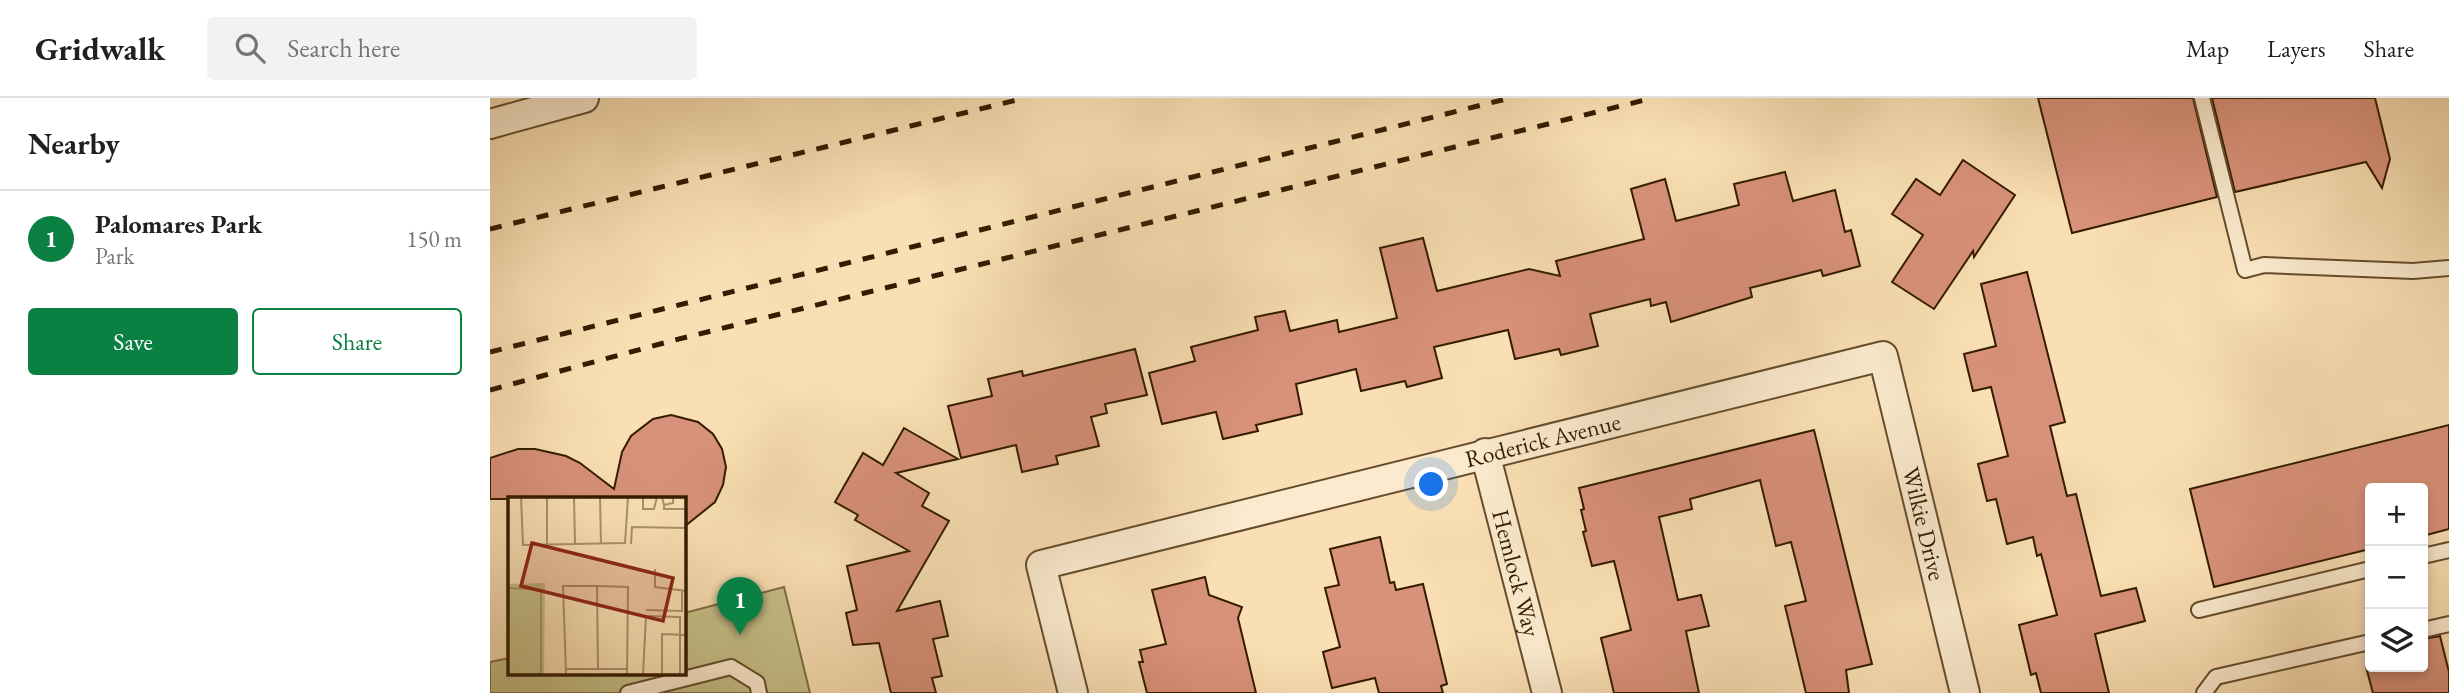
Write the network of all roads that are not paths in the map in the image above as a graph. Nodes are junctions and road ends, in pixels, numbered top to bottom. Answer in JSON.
{"nodes":[{"id":1,"x":584,"y":98,"type":"edge"},
{"id":2,"x":2202,"y":98,"type":"edge"},
{"id":3,"x":490,"y":124,"type":"edge"},
{"id":4,"x":2449,"y":268,"type":"edge"},
{"id":5,"x":1883,"y":356,"type":"joint"},
{"id":6,"x":1485,"y":453,"type":"junction"},
{"id":7,"x":2449,"y":550,"type":"edge"},
{"id":8,"x":2428,"y":555,"type":"edge"},
{"id":9,"x":2365,"y":570,"type":"edge"},
{"id":10,"x":2199,"y":610,"type":"dead end"},
{"id":11,"x":2449,"y":624,"type":"edge"},
{"id":12,"x":2428,"y":629,"type":"edge"},
{"id":13,"x":2365,"y":643,"type":"edge"},
{"id":14,"x":628,"y":693,"type":"edge"},
{"id":15,"x":759,"y":693,"type":"edge"},
{"id":16,"x":1073,"y":693,"type":"edge"},
{"id":17,"x":1547,"y":693,"type":"edge"},
{"id":18,"x":1965,"y":693,"type":"edge"},
{"id":19,"x":2204,"y":693,"type":"edge"}],
"edges":[{"from":1,"to":3,"type":"street"},
{"from":2,"to":4,"type":"lane"},
{"from":5,"to":6,"type":"street","name":"Roderick Avenue"},
{"from":5,"to":18,"type":"street","name":"Wilkie Drive"},
{"from":6,"to":16,"type":"street","name":"Roderick Avenue"},
{"from":6,"to":17,"type":"street","name":"Hemlock Way"},
{"from":7,"to":8,"type":"lane"},
{"from":9,"to":10,"type":"lane"},
{"from":11,"to":12,"type":"lane"},
{"from":13,"to":19,"type":"lane"},
{"from":14,"to":15,"type":"lane"}]}
